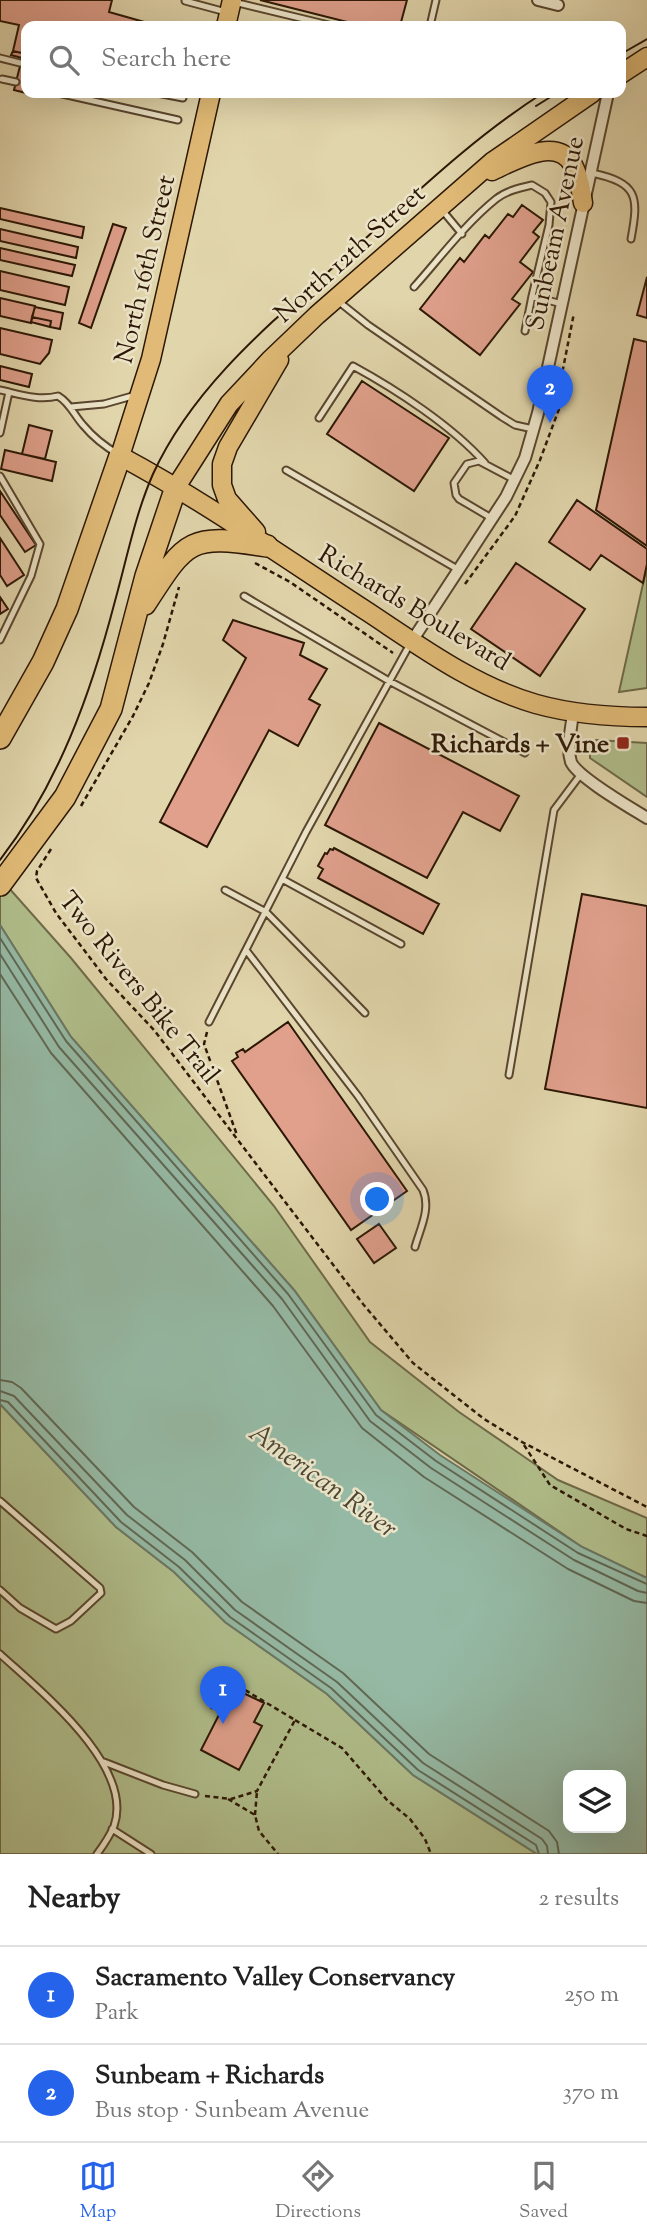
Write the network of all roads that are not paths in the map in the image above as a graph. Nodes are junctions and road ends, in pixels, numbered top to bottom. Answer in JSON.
{"nodes":[{"id":1,"x":436,"y":0,"type":"edge"},
{"id":2,"x":538,"y":0,"type":"edge"},
{"id":3,"x":185,"y":1,"type":"edge"},
{"id":4,"x":558,"y":5,"type":"dead end"},
{"id":5,"x":230,"y":10,"type":"edge"},
{"id":6,"x":301,"y":21,"type":"edge"},
{"id":7,"x":431,"y":21,"type":"edge"},
{"id":8,"x":647,"y":57,"type":"edge"},
{"id":9,"x":3,"y":59,"type":"edge"},
{"id":10,"x":20,"y":63,"type":"dead end"},
{"id":11,"x":626,"y":71,"type":"edge"},
{"id":12,"x":2,"y":79,"type":"edge"},
{"id":13,"x":16,"y":82,"type":"dead end"},
{"id":14,"x":80,"y":98,"type":"edge"},
{"id":15,"x":210,"y":98,"type":"edge"},
{"id":16,"x":584,"y":98,"type":"edge"},
{"id":17,"x":607,"y":98,"type":"edge"},
{"id":18,"x":177,"y":120,"type":"dead end"},
{"id":19,"x":590,"y":173,"type":"junction"},
{"id":20,"x":473,"y":179,"type":"junction"},
{"id":21,"x":583,"y":203,"type":"junction"},
{"id":22,"x":440,"y":207,"type":"junction"},
{"id":23,"x":462,"y":234,"type":"junction"},
{"id":24,"x":631,"y":239,"type":"dead end"},
{"id":25,"x":414,"y":287,"type":"dead end"},
{"id":26,"x":532,"y":296,"type":"junction"},
{"id":27,"x":336,"y":299,"type":"junction"},
{"id":28,"x":562,"y":304,"type":"junction"},
{"id":29,"x":525,"y":331,"type":"dead end"},
{"id":30,"x":289,"y":342,"type":"junction"},
{"id":31,"x":0,"y":390,"type":"edge"},
{"id":32,"x":9,"y":392,"type":"junction"},
{"id":33,"x":141,"y":393,"type":"junction"},
{"id":34,"x":71,"y":407,"type":"junction"},
{"id":35,"x":319,"y":418,"type":"dead end"},
{"id":36,"x":533,"y":429,"type":"junction"},
{"id":37,"x":0,"y":433,"type":"edge"},
{"id":38,"x":120,"y":456,"type":"junction"},
{"id":39,"x":485,"y":463,"type":"junction"},
{"id":40,"x":286,"y":470,"type":"dead end"},
{"id":41,"x":0,"y":476,"type":"edge"},
{"id":42,"x":514,"y":480,"type":"junction"},
{"id":43,"x":176,"y":487,"type":"junction"},
{"id":44,"x":493,"y":519,"type":"junction"},
{"id":45,"x":260,"y":554,"type":"junction"},
{"id":46,"x":459,"y":570,"type":"junction"},
{"id":47,"x":244,"y":596,"type":"dead end"},
{"id":48,"x":136,"y":617,"type":"junction"},
{"id":49,"x":0,"y":640,"type":"edge"},
{"id":50,"x":412,"y":641,"type":"junction"},
{"id":51,"x":389,"y":681,"type":"junction"},
{"id":52,"x":573,"y":712,"type":"junction"},
{"id":53,"x":647,"y":716,"type":"edge"},
{"id":54,"x":0,"y":737,"type":"edge"},
{"id":55,"x":525,"y":753,"type":"dead end"},
{"id":56,"x":581,"y":774,"type":"junction"},
{"id":57,"x":647,"y":818,"type":"edge"},
{"id":58,"x":282,"y":879,"type":"junction"},
{"id":59,"x":2,"y":883,"type":"edge"},
{"id":60,"x":225,"y":890,"type":"dead end"},
{"id":61,"x":266,"y":912,"type":"junction"},
{"id":62,"x":401,"y":944,"type":"dead end"},
{"id":63,"x":246,"y":950,"type":"junction"},
{"id":64,"x":365,"y":1013,"type":"dead end"},
{"id":65,"x":209,"y":1022,"type":"road end"},
{"id":66,"x":509,"y":1075,"type":"dead end"},
{"id":67,"x":415,"y":1247,"type":"dead end"},
{"id":68,"x":0,"y":1501,"type":"edge"},
{"id":69,"x":0,"y":1590,"type":"edge"},
{"id":70,"x":0,"y":1654,"type":"edge"},
{"id":71,"x":104,"y":1762,"type":"junction"},
{"id":72,"x":195,"y":1794,"type":"road end"},
{"id":73,"x":112,"y":1829,"type":"junction"},
{"id":74,"x":97,"y":1854,"type":"edge"},
{"id":75,"x":151,"y":1854,"type":"edge"}],
"edges":[{"from":1,"to":7,"type":"lane"},
{"from":2,"to":4,"type":"street"},
{"from":3,"to":5,"type":"lane"},
{"from":5,"to":6,"type":"lane"},
{"from":8,"to":11,"type":"main road"},
{"from":9,"to":10,"type":"lane"},
{"from":12,"to":13,"type":"lane"},
{"from":14,"to":18,"type":"lane"},
{"from":15,"to":33,"type":"main road","name":"North 16th Street"},
{"from":16,"to":20,"type":"main road","name":"North 12th Street"},
{"from":17,"to":19,"type":"street","name":"Sunbeam Avenue"},
{"from":19,"to":21,"type":"street","name":"Sunbeam Avenue"},
{"from":19,"to":24,"type":"lane"},
{"from":20,"to":21,"type":"main road"},
{"from":20,"to":22,"type":"main road","name":"North 12th Street"},
{"from":21,"to":28,"type":"street","name":"Sunbeam Avenue"},
{"from":22,"to":23,"type":"lane"},
{"from":22,"to":27,"type":"main road","name":"North 12th Street"},
{"from":23,"to":25,"type":"lane"},
{"from":23,"to":26,"type":"lane"},
{"from":26,"to":28,"type":"lane"},
{"from":26,"to":29,"type":"lane"},
{"from":27,"to":30,"type":"main road","name":"North 12th Street"},
{"from":27,"to":36,"type":"lane"},
{"from":28,"to":36,"type":"street","name":"Sunbeam Avenue"},
{"from":30,"to":43,"type":"main road","name":"North 12th Street"},
{"from":30,"to":45,"type":"main road"},
{"from":31,"to":32,"type":"lane"},
{"from":32,"to":34,"type":"lane"},
{"from":32,"to":37,"type":"lane"},
{"from":33,"to":34,"type":"lane"},
{"from":33,"to":38,"type":"main road","name":"North 16th Street"},
{"from":34,"to":38,"type":"lane"},
{"from":35,"to":39,"type":"lane"},
{"from":36,"to":42,"type":"street","name":"Sunbeam Avenue"},
{"from":38,"to":43,"type":"main road","name":"Richards Boulevard"},
{"from":38,"to":54,"type":"highway"},
{"from":39,"to":42,"type":"lane"},
{"from":39,"to":44,"type":"lane"},
{"from":40,"to":46,"type":"lane"},
{"from":41,"to":49,"type":"lane"},
{"from":42,"to":44,"type":"street","name":"Sunbeam Avenue"},
{"from":43,"to":45,"type":"main road","name":"Richards Boulevard"},
{"from":43,"to":48,"type":"highway"},
{"from":44,"to":46,"type":"street","name":"Sunbeam Avenue"},
{"from":45,"to":48,"type":"highway"},
{"from":45,"to":50,"type":"main road","name":"Richards Boulevard"},
{"from":46,"to":50,"type":"street","name":"Sunbeam Avenue"},
{"from":47,"to":51,"type":"lane"},
{"from":48,"to":59,"type":"highway"},
{"from":50,"to":51,"type":"lane"},
{"from":50,"to":52,"type":"main road","name":"Richards Boulevard"},
{"from":51,"to":55,"type":"lane"},
{"from":51,"to":58,"type":"lane"},
{"from":52,"to":53,"type":"main road","name":"Richards Boulevard"},
{"from":52,"to":56,"type":"street"},
{"from":56,"to":57,"type":"street"},
{"from":56,"to":66,"type":"lane"},
{"from":58,"to":61,"type":"lane"},
{"from":58,"to":62,"type":"lane"},
{"from":60,"to":61,"type":"lane"},
{"from":61,"to":63,"type":"lane"},
{"from":61,"to":64,"type":"lane"},
{"from":63,"to":65,"type":"lane"},
{"from":63,"to":67,"type":"lane"},
{"from":68,"to":69,"type":"lane"},
{"from":70,"to":71,"type":"lane"},
{"from":71,"to":72,"type":"lane"},
{"from":71,"to":73,"type":"lane"},
{"from":73,"to":74,"type":"lane"},
{"from":73,"to":75,"type":"lane"}]}
